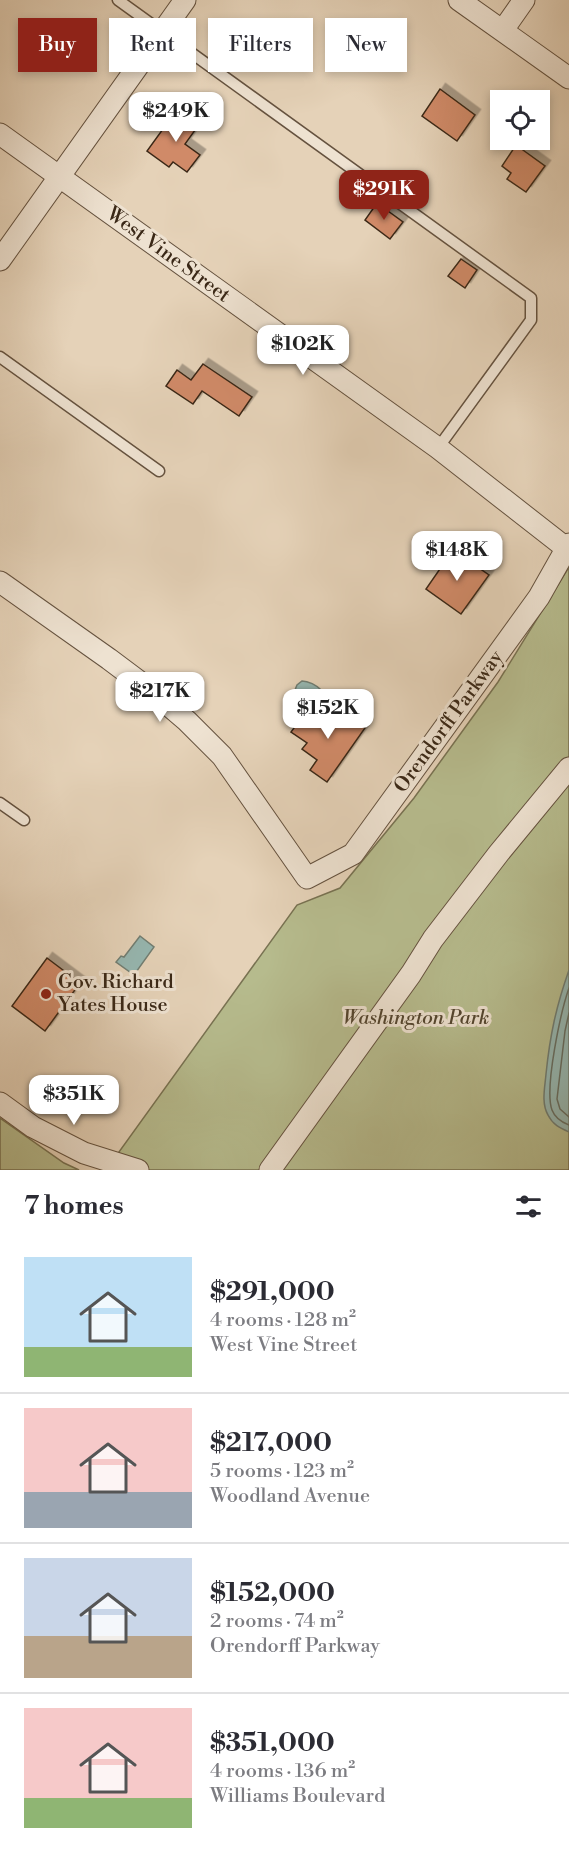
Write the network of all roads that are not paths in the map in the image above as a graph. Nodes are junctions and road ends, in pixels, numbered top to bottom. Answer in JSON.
{"nodes":[{"id":1,"x":118,"y":0,"type":"edge"},
{"id":2,"x":185,"y":0,"type":"edge"},
{"id":3,"x":459,"y":0,"type":"edge"},
{"id":4,"x":524,"y":0,"type":"edge"},
{"id":5,"x":143,"y":18,"type":"edge"},
{"id":6,"x":173,"y":18,"type":"edge"},
{"id":7,"x":503,"y":30,"type":"junction"},
{"id":8,"x":196,"y":56,"type":"edge"},
{"id":9,"x":135,"y":72,"type":"edge"},
{"id":10,"x":569,"y":78,"type":"edge"},
{"id":11,"x":0,"y":134,"type":"edge"},
{"id":12,"x":60,"y":177,"type":"junction"},
{"id":13,"x":0,"y":260,"type":"edge"},
{"id":14,"x":0,"y":357,"type":"edge"},
{"id":15,"x":438,"y":448,"type":"junction"},
{"id":16,"x":159,"y":471,"type":"dead end"},
{"id":17,"x":568,"y":546,"type":"edge"},
{"id":18,"x":0,"y":582,"type":"edge"},
{"id":19,"x":569,"y":768,"type":"edge"},
{"id":20,"x":0,"y":803,"type":"edge"},
{"id":21,"x":24,"y":820,"type":"dead end"},
{"id":22,"x":0,"y":1103,"type":"edge"},
{"id":23,"x":138,"y":1170,"type":"edge"},
{"id":24,"x":270,"y":1170,"type":"edge"}],
"edges":[{"from":1,"to":5,"type":"lane"},
{"from":2,"to":6,"type":"street"},
{"from":3,"to":7,"type":"street"},
{"from":4,"to":7,"type":"street"},
{"from":7,"to":10,"type":"street"},
{"from":8,"to":15,"type":"lane"},
{"from":9,"to":12,"type":"street"},
{"from":11,"to":12,"type":"street","name":"West Vine Street"},
{"from":12,"to":13,"type":"street"},
{"from":12,"to":15,"type":"street","name":"West Vine Street"},
{"from":14,"to":16,"type":"lane"},
{"from":15,"to":17,"type":"street","name":"West Vine Street"},
{"from":17,"to":18,"type":"street","name":"Orendorff Parkway"},
{"from":19,"to":24,"type":"street"},
{"from":20,"to":21,"type":"lane"},
{"from":22,"to":23,"type":"street"}]}
